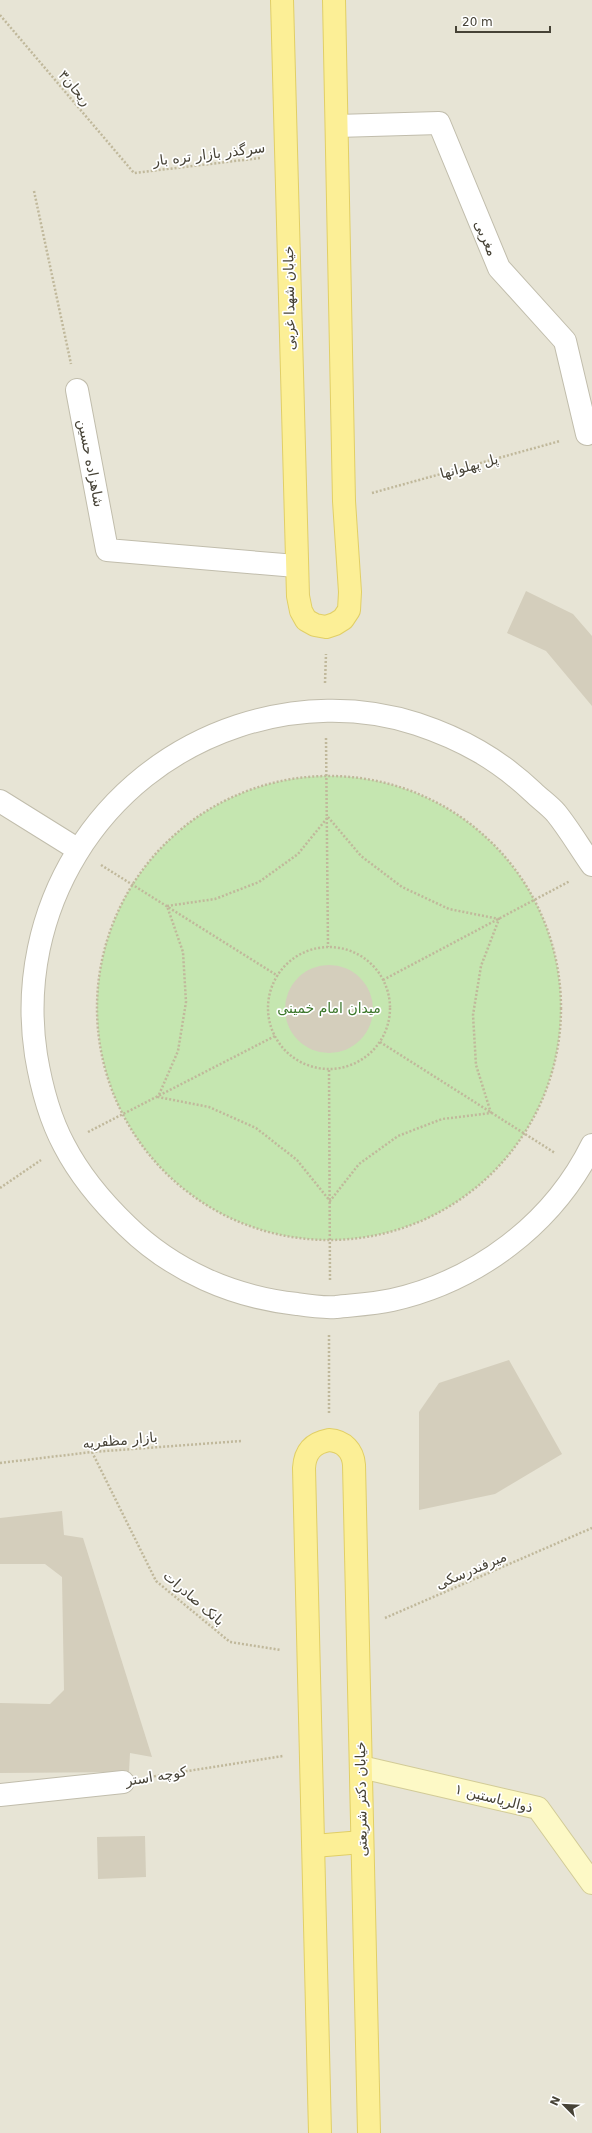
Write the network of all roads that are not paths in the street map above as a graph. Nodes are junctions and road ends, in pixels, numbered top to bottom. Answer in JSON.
{"nodes":[{"id":1,"x":282,"y":0,"type":"edge"},
{"id":2,"x":334,"y":0,"type":"edge"},
{"id":3,"x":336,"y":126,"type":"junction"},
{"id":4,"x":77,"y":390,"type":"road end"},
{"id":5,"x":590,"y":432,"type":"edge"},
{"id":6,"x":296,"y":566,"type":"junction"},
{"id":7,"x":7,"y":805,"type":"edge"},
{"id":8,"x":77,"y":849,"type":"junction"},
{"id":9,"x":592,"y":865,"type":"edge"},
{"id":10,"x":592,"y":1145,"type":"edge"},
{"id":11,"x":586,"y":1173,"type":"edge"},
{"id":12,"x":361,"y":1767,"type":"junction"},
{"id":13,"x":124,"y":1782,"type":"road end"},
{"id":14,"x":0,"y":1795,"type":"edge"},
{"id":15,"x":362,"y":1842,"type":"junction"},
{"id":16,"x":314,"y":1846,"type":"junction"},
{"id":17,"x":592,"y":1883,"type":"edge"},
{"id":18,"x":320,"y":2133,"type":"edge"},
{"id":19,"x":369,"y":2133,"type":"edge"}],
"edges":[{"from":1,"to":6,"type":"main road","name":"خیابان شهدا غربی"},
{"from":2,"to":3,"type":"main road"},
{"from":3,"to":5,"type":"street","name":"مغربی"},
{"from":3,"to":6,"type":"main road","name":"خیابان شهدا غربی"},
{"from":4,"to":6,"type":"street","name":"شاهزاده حسین"},
{"from":7,"to":8,"type":"street"},
{"from":8,"to":9,"type":"street"},
{"from":8,"to":11,"type":"street"},
{"from":10,"to":11,"type":"street"},
{"from":12,"to":15,"type":"main road","name":"خیابان دکتر شریعتی"},
{"from":12,"to":16,"type":"main road","name":"خیابان دکتر شریعتی"},
{"from":12,"to":17,"type":"street","name":"ذوالریاستین ۱"},
{"from":13,"to":14,"type":"street","name":"کوچه استر"},
{"from":15,"to":16,"type":"main road"},
{"from":15,"to":19,"type":"main road","name":"خیابان دکتر شریعتی"},
{"from":16,"to":18,"type":"main road"}]}
